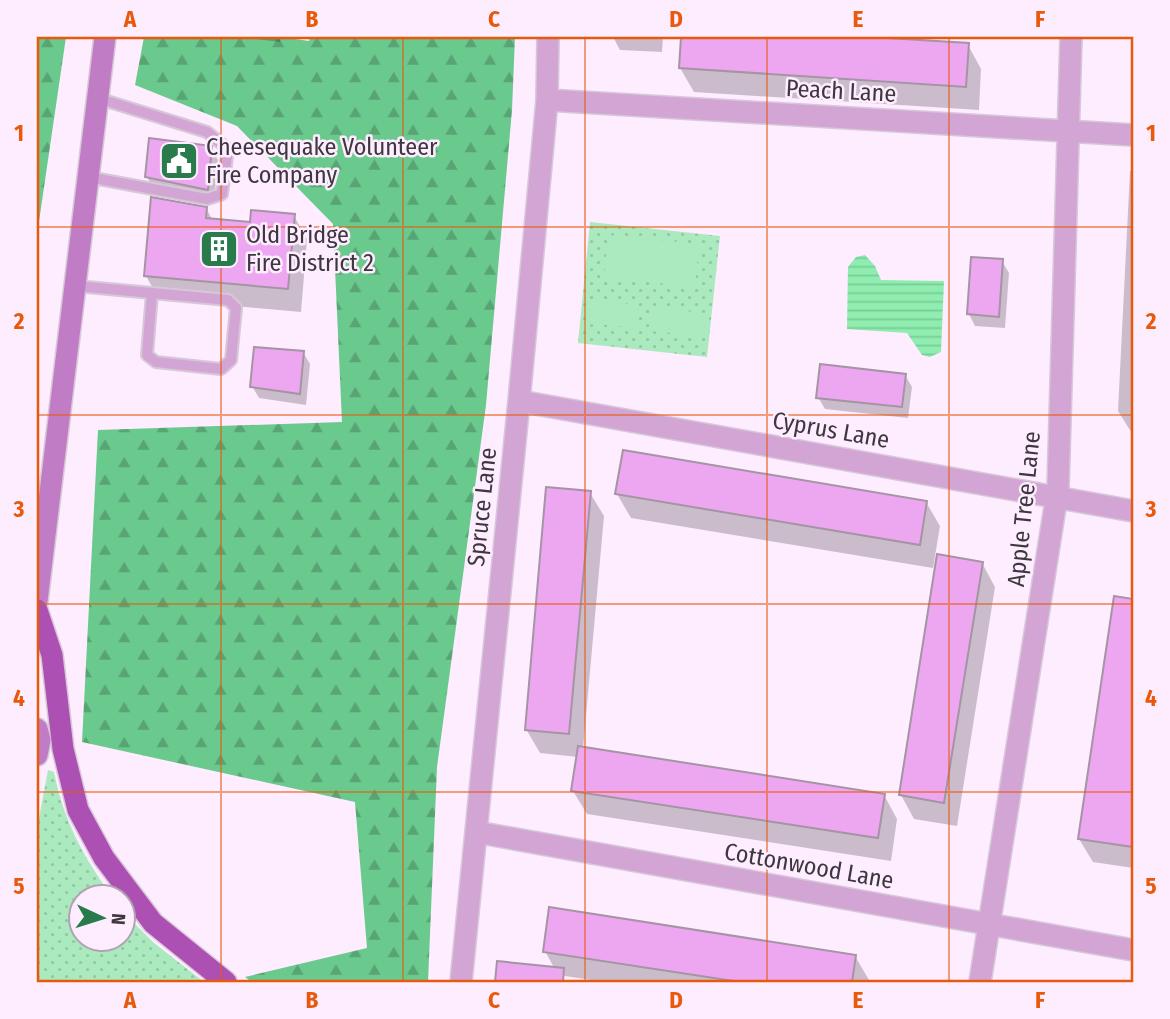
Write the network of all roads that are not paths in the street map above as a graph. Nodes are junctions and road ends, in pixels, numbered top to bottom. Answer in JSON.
{"nodes":[{"id":1,"x":104,"y":37,"type":"edge"},
{"id":2,"x":548,"y":37,"type":"edge"},
{"id":3,"x":1072,"y":37,"type":"edge"},
{"id":4,"x":97,"y":98,"type":"junction"},
{"id":5,"x":547,"y":100,"type":"junction"},
{"id":6,"x":1070,"y":131,"type":"junction"},
{"id":7,"x":1133,"y":135,"type":"edge"},
{"id":8,"x":89,"y":177,"type":"junction"},
{"id":9,"x":76,"y":286,"type":"junction"},
{"id":10,"x":152,"y":293,"type":"junction"},
{"id":11,"x":519,"y":401,"type":"junction"},
{"id":12,"x":46,"y":465,"type":"edge"},
{"id":13,"x":1057,"y":498,"type":"junction"},
{"id":14,"x":1133,"y":511,"type":"edge"},
{"id":15,"x":37,"y":601,"type":"edge"},
{"id":16,"x":37,"y":610,"type":"edge"},
{"id":17,"x":37,"y":729,"type":"edge"},
{"id":18,"x":37,"y":755,"type":"edge"},
{"id":19,"x":476,"y":832,"type":"junction"},
{"id":20,"x":989,"y":925,"type":"junction"},
{"id":21,"x":1133,"y":950,"type":"edge"},
{"id":22,"x":226,"y":982,"type":"edge"},
{"id":23,"x":461,"y":982,"type":"edge"},
{"id":24,"x":980,"y":982,"type":"edge"}],
"edges":[{"from":1,"to":4,"type":"main road"},
{"from":2,"to":5,"type":"street","name":"Spruce Lane"},
{"from":3,"to":6,"type":"street","name":"Apple Tree Lane"},
{"from":4,"to":8,"type":"main road"},
{"from":4,"to":8,"type":"lane"},
{"from":5,"to":6,"type":"street","name":"Peach Lane"},
{"from":5,"to":11,"type":"street","name":"Spruce Lane"},
{"from":6,"to":7,"type":"street","name":"Peach Lane"},
{"from":6,"to":13,"type":"street","name":"Apple Tree Lane"},
{"from":8,"to":9,"type":"main road"},
{"from":9,"to":10,"type":"lane"},
{"from":9,"to":12,"type":"main road"},
{"from":10,"to":10,"type":"lane"},
{"from":11,"to":13,"type":"street","name":"Cyprus Lane"},
{"from":11,"to":19,"type":"street","name":"Spruce Lane"},
{"from":12,"to":15,"type":"main road"},
{"from":13,"to":14,"type":"street","name":"Cyprus Lane"},
{"from":13,"to":20,"type":"street","name":"Apple Tree Lane"},
{"from":16,"to":22,"type":"highway"},
{"from":17,"to":18,"type":"main road"},
{"from":19,"to":20,"type":"street","name":"Cottonwood Lane"},
{"from":19,"to":23,"type":"street","name":"Spruce Lane"},
{"from":20,"to":21,"type":"street","name":"Cottonwood Lane"},
{"from":20,"to":24,"type":"street","name":"Apple Tree Lane"}]}
